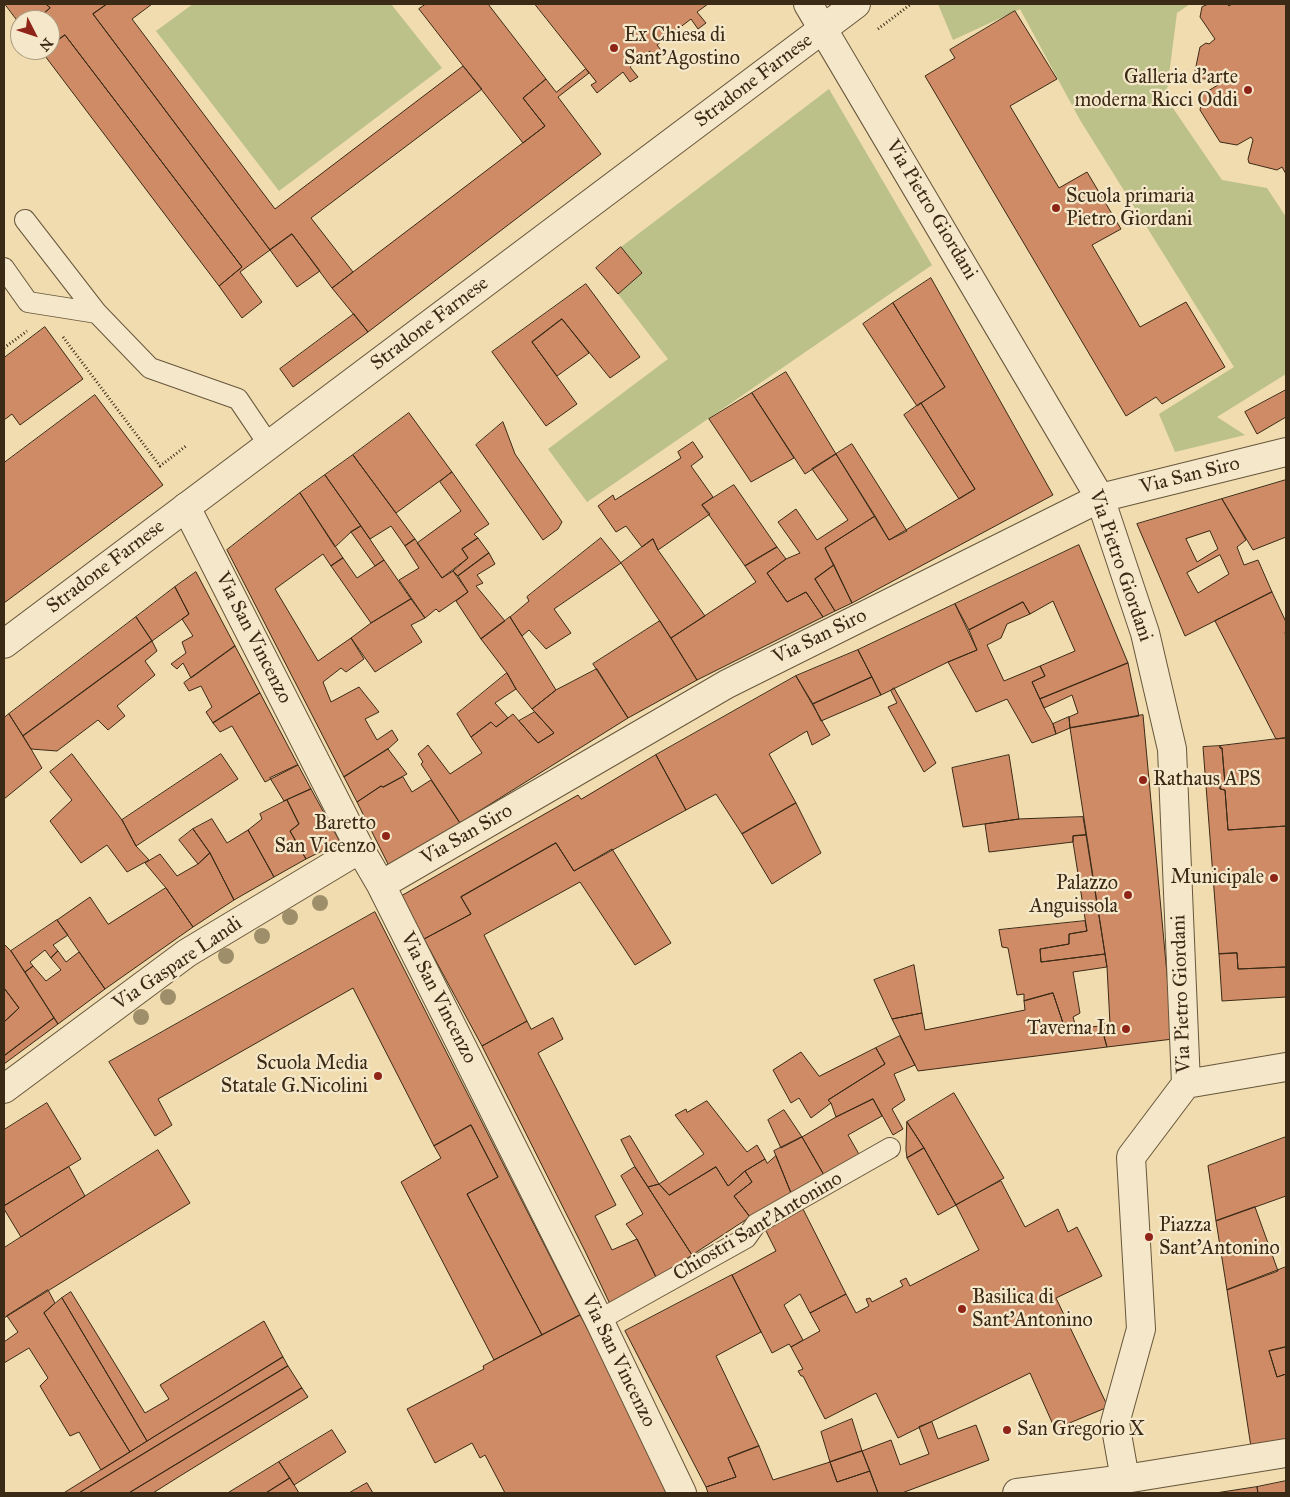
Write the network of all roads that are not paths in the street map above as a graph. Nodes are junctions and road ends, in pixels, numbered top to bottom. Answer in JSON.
{"nodes":[{"id":1,"x":808,"y":4,"type":"edge"},
{"id":2,"x":856,"y":4,"type":"edge"},
{"id":3,"x":823,"y":29,"type":"junction"},
{"id":4,"x":25,"y":220,"type":"dead end"},
{"id":5,"x":4,"y":268,"type":"edge"},
{"id":6,"x":97,"y":313,"type":"junction"},
{"id":7,"x":269,"y":445,"type":"junction"},
{"id":8,"x":1286,"y":452,"type":"edge"},
{"id":9,"x":1100,"y":498,"type":"junction"},
{"id":10,"x":186,"y":508,"type":"junction"},
{"id":11,"x":4,"y":644,"type":"edge"},
{"id":12,"x":360,"y":849,"type":"junction"},
{"id":13,"x":381,"y":885,"type":"junction"},
{"id":14,"x":1286,"y":1067,"type":"edge"},
{"id":15,"x":1186,"y":1084,"type":"junction"},
{"id":16,"x":4,"y":1089,"type":"edge"},
{"id":17,"x":890,"y":1148,"type":"dead end"},
{"id":18,"x":599,"y":1320,"type":"junction"},
{"id":19,"x":1286,"y":1453,"type":"edge"},
{"id":20,"x":1125,"y":1479,"type":"junction"},
{"id":21,"x":682,"y":1493,"type":"edge"},
{"id":22,"x":1017,"y":1493,"type":"edge"}],
"edges":[{"from":1,"to":3,"type":"street","name":"Via Pietro Giordani"},
{"from":2,"to":3,"type":"street","name":"Stradone Farnese"},
{"from":3,"to":7,"type":"street","name":"Stradone Farnese"},
{"from":3,"to":9,"type":"street","name":"Via Pietro Giordani"},
{"from":4,"to":6,"type":"lane"},
{"from":5,"to":6,"type":"lane"},
{"from":6,"to":7,"type":"lane"},
{"from":7,"to":10,"type":"street","name":"Stradone Farnese"},
{"from":8,"to":9,"type":"street","name":"Via San Siro"},
{"from":9,"to":13,"type":"street","name":"Via San Siro"},
{"from":9,"to":15,"type":"street","name":"Via Pietro Giordani"},
{"from":10,"to":11,"type":"street","name":"Stradone Farnese"},
{"from":10,"to":12,"type":"street","name":"Via San Vincenzo"},
{"from":12,"to":13,"type":"street","name":"Via San Vincenzo"},
{"from":12,"to":16,"type":"street","name":"Via Gaspare Landi"},
{"from":13,"to":18,"type":"street","name":"Via San Vincenzo"},
{"from":14,"to":15,"type":"street"},
{"from":15,"to":20,"type":"street"},
{"from":17,"to":18,"type":"lane","name":"Chiostri Sant'Antonino"},
{"from":18,"to":21,"type":"street","name":"Via San Vincenzo"},
{"from":19,"to":20,"type":"street"},
{"from":20,"to":22,"type":"street"}]}
